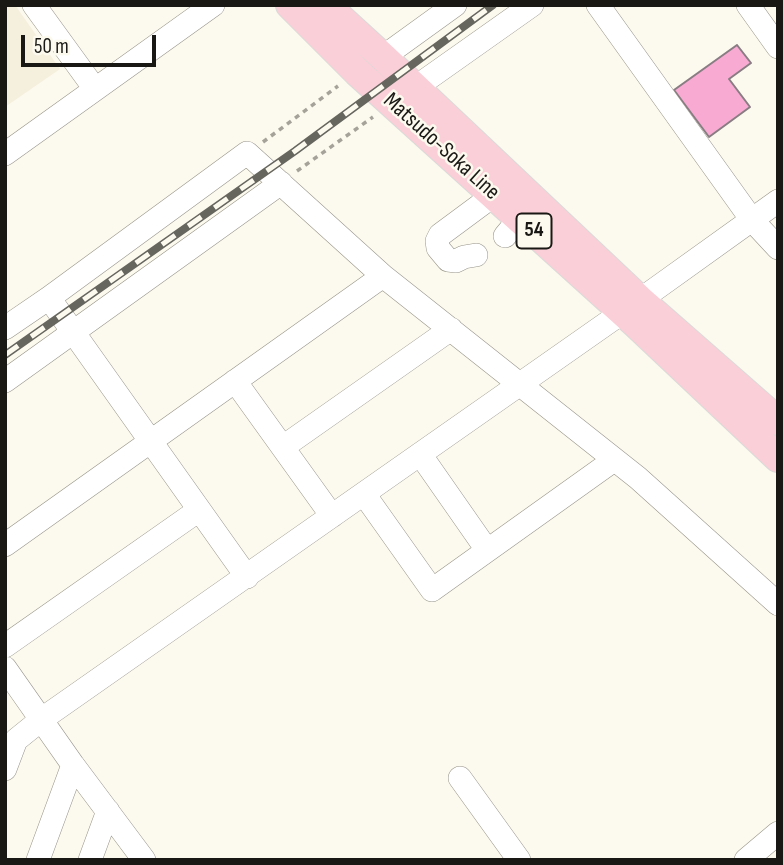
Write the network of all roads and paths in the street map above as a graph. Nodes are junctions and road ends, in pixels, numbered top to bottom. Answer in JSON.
{"nodes":[{"id":1,"x":34,"y":5,"type":"edge"},
{"id":2,"x":213,"y":5,"type":"edge"},
{"id":3,"x":290,"y":5,"type":"edge"},
{"id":4,"x":326,"y":5,"type":"edge"},
{"id":5,"x":455,"y":5,"type":"edge"},
{"id":6,"x":532,"y":5,"type":"edge"},
{"id":7,"x":598,"y":5,"type":"edge"},
{"id":8,"x":748,"y":5,"type":"edge"},
{"id":9,"x":774,"y":33,"type":"edge"},
{"id":10,"x":383,"y":57,"type":"junction"},
{"id":11,"x":343,"y":81,"type":"dead end"},
{"id":12,"x":415,"y":87,"type":"junction"},
{"id":13,"x":95,"y":89,"type":"junction"},
{"id":14,"x":380,"y":112,"type":"dead end"},
{"id":15,"x":247,"y":153,"type":"junction"},
{"id":16,"x":5,"y":154,"type":"edge"},
{"id":17,"x":281,"y":183,"type":"junction"},
{"id":18,"x":494,"y":195,"type":"junction"},
{"id":19,"x":778,"y":201,"type":"edge"},
{"id":20,"x":752,"y":220,"type":"junction"},
{"id":21,"x":778,"y":248,"type":"edge"},
{"id":22,"x":477,"y":255,"type":"dead end"},
{"id":23,"x":398,"y":281,"type":"junction"},
{"id":24,"x":48,"y":298,"type":"junction"},
{"id":25,"x":631,"y":306,"type":"junction"},
{"id":26,"x":5,"y":328,"type":"edge"},
{"id":27,"x":451,"y":329,"type":"junction"},
{"id":28,"x":72,"y":333,"type":"junction"},
{"id":29,"x":5,"y":381,"type":"edge"},
{"id":30,"x":235,"y":381,"type":"junction"},
{"id":31,"x":519,"y":384,"type":"junction"},
{"id":32,"x":778,"y":421,"type":"edge"},
{"id":33,"x":149,"y":442,"type":"junction"},
{"id":34,"x":284,"y":447,"type":"junction"},
{"id":35,"x":420,"y":454,"type":"junction"},
{"id":36,"x":778,"y":458,"type":"edge"},
{"id":37,"x":614,"y":460,"type":"junction"},
{"id":38,"x":364,"y":494,"type":"junction"},
{"id":39,"x":199,"y":510,"type":"junction"},
{"id":40,"x":332,"y":516,"type":"junction"},
{"id":41,"x":5,"y":545,"type":"edge"},
{"id":42,"x":487,"y":550,"type":"junction"},
{"id":43,"x":247,"y":577,"type":"junction"},
{"id":44,"x":778,"y":604,"type":"edge"},
{"id":45,"x":5,"y":646,"type":"edge"},
{"id":46,"x":5,"y":668,"type":"edge"},
{"id":47,"x":43,"y":719,"type":"junction"},
{"id":48,"x":73,"y":765,"type":"junction"},
{"id":49,"x":5,"y":769,"type":"edge"},
{"id":50,"x":460,"y":778,"type":"dead end"},
{"id":51,"x":107,"y":811,"type":"junction"},
{"id":52,"x":778,"y":833,"type":"edge"},
{"id":53,"x":38,"y":860,"type":"edge"},
{"id":54,"x":90,"y":860,"type":"edge"},
{"id":55,"x":144,"y":860,"type":"edge"},
{"id":56,"x":519,"y":860,"type":"edge"},
{"id":57,"x":746,"y":860,"type":"edge"}],
"edges":[{"from":1,"to":13,"type":"street"},
{"from":2,"to":13,"type":"street"},
{"from":3,"to":18,"type":"main road","name":"Matsudo-Soka Line","number":"54"},
{"from":4,"to":10,"type":"main road","name":"Matsudo-Soka Line","number":"54"},
{"from":5,"to":10,"type":"street"},
{"from":6,"to":12,"type":"street"},
{"from":7,"to":20,"type":"street"},
{"from":8,"to":9,"type":"street"},
{"from":10,"to":12,"type":"main road","name":"Matsudo-Soka Line","number":"54"},
{"from":11,"to":15,"type":"path"},
{"from":12,"to":25,"type":"main road","name":"Matsudo-Soka Line","number":"54"},
{"from":13,"to":16,"type":"street"},
{"from":14,"to":17,"type":"path"},
{"from":15,"to":17,"type":"street"},
{"from":15,"to":24,"type":"street"},
{"from":17,"to":23,"type":"street"},
{"from":17,"to":28,"type":"street"},
{"from":18,"to":22,"type":"street"},
{"from":18,"to":25,"type":"main road","name":"Matsudo-Soka Line","number":"54"},
{"from":19,"to":20,"type":"street"},
{"from":20,"to":21,"type":"street"},
{"from":20,"to":25,"type":"street"},
{"from":23,"to":27,"type":"street"},
{"from":23,"to":30,"type":"street"},
{"from":24,"to":26,"type":"street"},
{"from":24,"to":28,"type":"street"},
{"from":25,"to":31,"type":"street"},
{"from":25,"to":32,"type":"main road","name":"Matsudo-Soka Line","number":"54"},
{"from":25,"to":36,"type":"main road","name":"Matsudo-Soka Line","number":"54"},
{"from":27,"to":31,"type":"street"},
{"from":27,"to":34,"type":"street"},
{"from":28,"to":29,"type":"street"},
{"from":28,"to":33,"type":"street"},
{"from":30,"to":33,"type":"street"},
{"from":30,"to":34,"type":"street"},
{"from":31,"to":35,"type":"street"},
{"from":31,"to":37,"type":"street"},
{"from":33,"to":39,"type":"street"},
{"from":33,"to":41,"type":"street"},
{"from":34,"to":40,"type":"street"},
{"from":35,"to":38,"type":"street"},
{"from":35,"to":42,"type":"street"},
{"from":37,"to":42,"type":"street"},
{"from":37,"to":44,"type":"street"},
{"from":38,"to":40,"type":"street"},
{"from":38,"to":42,"type":"street"},
{"from":39,"to":43,"type":"street"},
{"from":39,"to":45,"type":"street"},
{"from":40,"to":43,"type":"street"},
{"from":43,"to":47,"type":"street"},
{"from":46,"to":47,"type":"street"},
{"from":47,"to":48,"type":"street"},
{"from":47,"to":49,"type":"street"},
{"from":48,"to":51,"type":"street"},
{"from":48,"to":53,"type":"street"},
{"from":50,"to":56,"type":"street"},
{"from":51,"to":54,"type":"street"},
{"from":51,"to":55,"type":"street"},
{"from":52,"to":57,"type":"street"}]}
